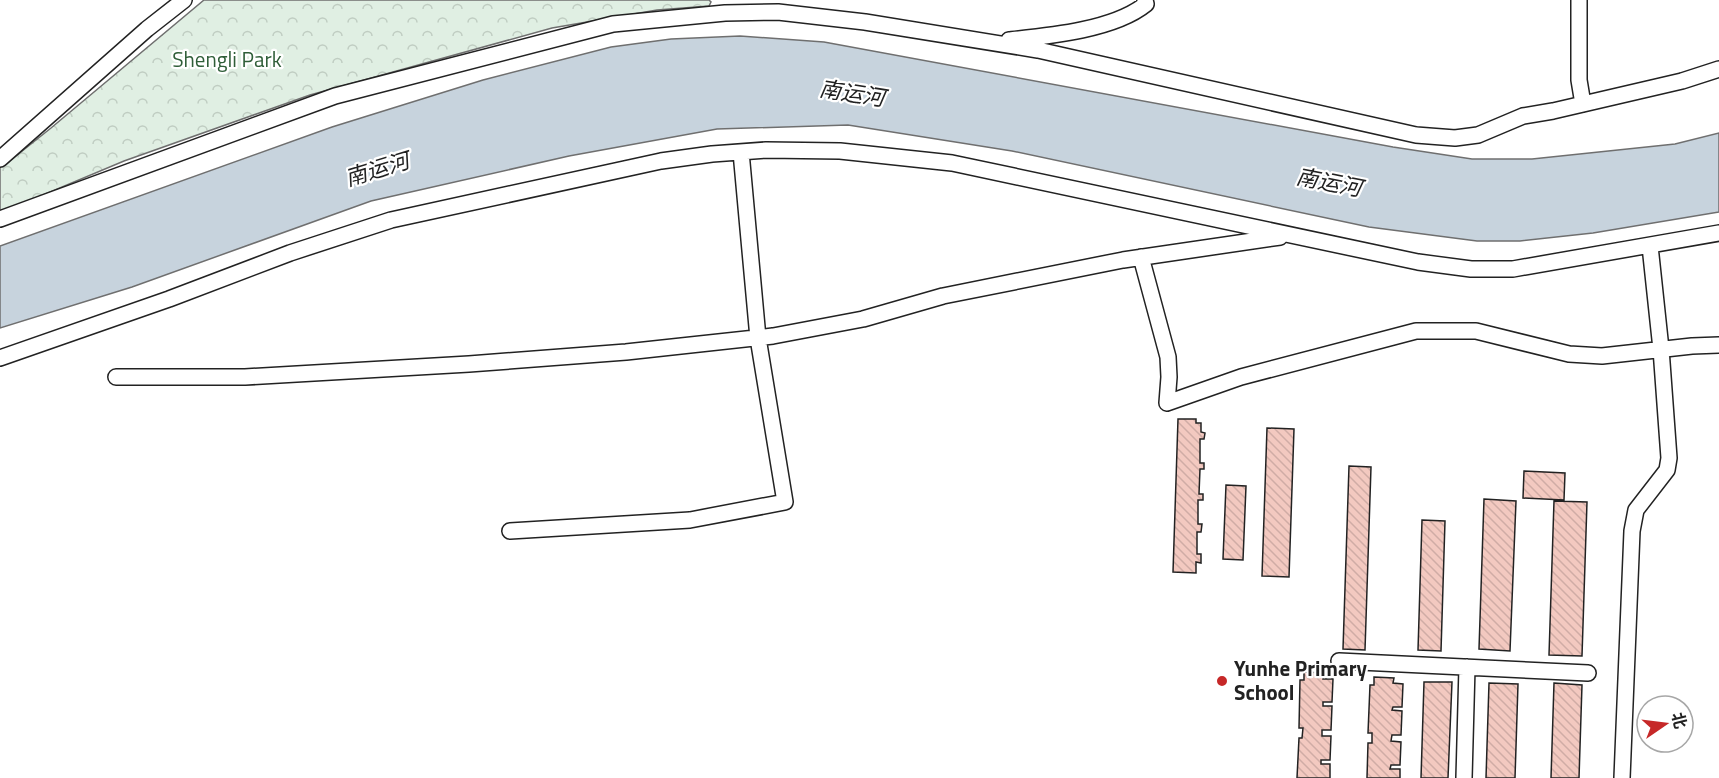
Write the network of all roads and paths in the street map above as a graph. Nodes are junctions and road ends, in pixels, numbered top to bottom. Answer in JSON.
{"nodes":[{"id":1,"x":184,"y":0,"type":"edge"},
{"id":2,"x":719,"y":0,"type":"edge"},
{"id":3,"x":1145,"y":0,"type":"edge"},
{"id":4,"x":1579,"y":0,"type":"edge"},
{"id":5,"x":735,"y":13,"type":"junction"},
{"id":6,"x":992,"y":42,"type":"junction"},
{"id":7,"x":1719,"y":69,"type":"edge"},
{"id":8,"x":1583,"y":104,"type":"junction"},
{"id":9,"x":741,"y":152,"type":"junction"},
{"id":10,"x":0,"y":159,"type":"edge"},
{"id":11,"x":0,"y":219,"type":"edge"},
{"id":12,"x":1719,"y":233,"type":"edge"},
{"id":13,"x":1292,"y":236,"type":"junction"},
{"id":14,"x":1650,"y":246,"type":"junction"},
{"id":15,"x":1141,"y":257,"type":"junction"},
{"id":16,"x":758,"y":338,"type":"junction"},
{"id":17,"x":1719,"y":345,"type":"edge"},
{"id":18,"x":1661,"y":349,"type":"junction"},
{"id":19,"x":0,"y":358,"type":"edge"},
{"id":20,"x":116,"y":376,"type":"dead end"},
{"id":21,"x":510,"y":531,"type":"dead end"},
{"id":22,"x":1339,"y":661,"type":"dead end"},
{"id":23,"x":1467,"y":667,"type":"junction"},
{"id":24,"x":1588,"y":673,"type":"dead end"},
{"id":25,"x":1464,"y":778,"type":"edge"},
{"id":26,"x":1622,"y":778,"type":"edge"}],
"edges":[{"from":1,"to":10,"type":"street"},
{"from":2,"to":5,"type":"street"},
{"from":3,"to":6,"type":"street"},
{"from":4,"to":8,"type":"street"},
{"from":5,"to":6,"type":"street"},
{"from":5,"to":11,"type":"street"},
{"from":6,"to":8,"type":"street"},
{"from":7,"to":8,"type":"street"},
{"from":9,"to":13,"type":"street"},
{"from":9,"to":16,"type":"street"},
{"from":9,"to":19,"type":"street"},
{"from":12,"to":14,"type":"street"},
{"from":13,"to":14,"type":"street"},
{"from":13,"to":15,"type":"street"},
{"from":14,"to":18,"type":"street"},
{"from":15,"to":16,"type":"street"},
{"from":15,"to":18,"type":"street"},
{"from":16,"to":20,"type":"street"},
{"from":16,"to":21,"type":"street"},
{"from":17,"to":18,"type":"street"},
{"from":18,"to":26,"type":"street"},
{"from":22,"to":23,"type":"street"},
{"from":23,"to":24,"type":"street"},
{"from":23,"to":25,"type":"street"}]}
